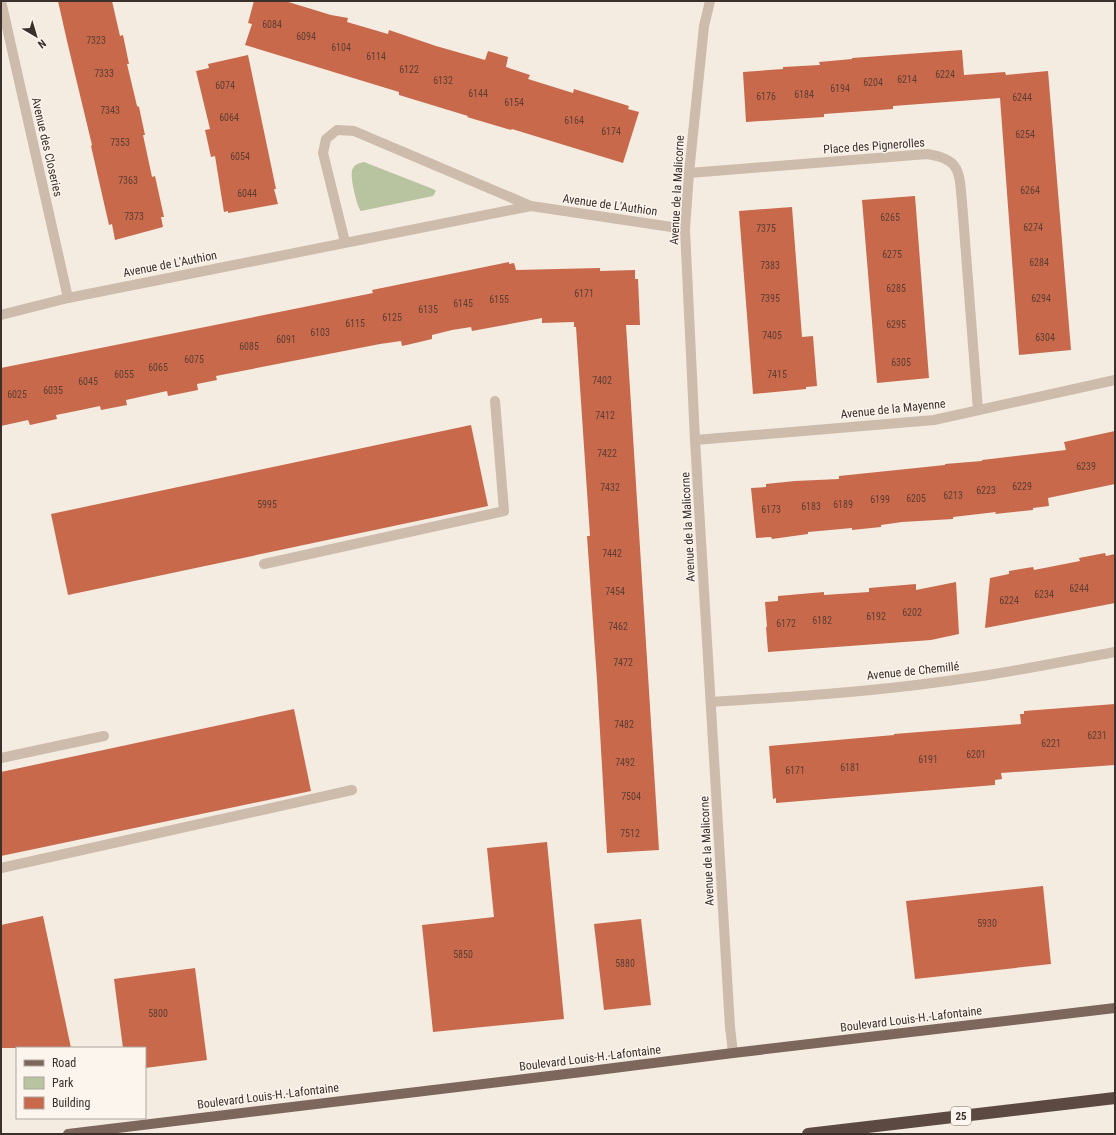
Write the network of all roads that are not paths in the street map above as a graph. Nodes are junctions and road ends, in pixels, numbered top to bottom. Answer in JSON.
{"nodes":[{"id":1,"x":1,"y":1,"type":"edge"},
{"id":2,"x":710,"y":1,"type":"edge"},
{"id":3,"x":689,"y":173,"type":"junction"},
{"id":4,"x":531,"y":206,"type":"junction"},
{"id":5,"x":685,"y":229,"type":"junction"},
{"id":6,"x":346,"y":242,"type":"junction"},
{"id":7,"x":68,"y":298,"type":"junction"},
{"id":8,"x":1,"y":315,"type":"edge"},
{"id":9,"x":1115,"y":380,"type":"edge"},
{"id":10,"x":495,"y":401,"type":"dead end"},
{"id":11,"x":978,"y":410,"type":"junction"},
{"id":12,"x":695,"y":440,"type":"junction"},
{"id":13,"x":264,"y":564,"type":"dead end"},
{"id":14,"x":1115,"y":652,"type":"edge"},
{"id":15,"x":711,"y":702,"type":"junction"},
{"id":16,"x":104,"y":736,"type":"dead end"},
{"id":17,"x":1,"y":758,"type":"edge"},
{"id":18,"x":352,"y":790,"type":"dead end"},
{"id":19,"x":1,"y":868,"type":"edge"},
{"id":20,"x":1115,"y":1008,"type":"edge"},
{"id":21,"x":732,"y":1053,"type":"junction"},
{"id":22,"x":1115,"y":1098,"type":"edge"},
{"id":23,"x":68,"y":1134,"type":"edge"},
{"id":24,"x":808,"y":1134,"type":"edge"}],
"edges":[{"from":1,"to":7,"type":"street","name":"Avenue des Closeries"},
{"from":2,"to":3,"type":"street","name":"Avenue de la Malicorne"},
{"from":3,"to":5,"type":"street","name":"Avenue de la Malicorne"},
{"from":3,"to":11,"type":"street","name":"Place des Pignerolles"},
{"from":4,"to":5,"type":"street","name":"Avenue de L'Authion"},
{"from":4,"to":6,"type":"street","name":"Avenue de L'Authion"},
{"from":4,"to":6,"type":"street","name":"Avenue de L'Authion"},
{"from":5,"to":12,"type":"street","name":"Avenue de la Malicorne"},
{"from":6,"to":7,"type":"street","name":"Avenue de L'Authion"},
{"from":7,"to":8,"type":"street","name":"Avenue de L'Authion"},
{"from":9,"to":11,"type":"street","name":"Avenue de la Mayenne"},
{"from":10,"to":13,"type":"street"},
{"from":11,"to":12,"type":"street","name":"Avenue de la Mayenne"},
{"from":12,"to":15,"type":"street","name":"Avenue de la Malicorne"},
{"from":14,"to":15,"type":"street","name":"Avenue de Chemillé"},
{"from":15,"to":21,"type":"street","name":"Avenue de la Malicorne"},
{"from":16,"to":17,"type":"street"},
{"from":18,"to":19,"type":"street"},
{"from":20,"to":21,"type":"main road","name":"Boulevard Louis-H.-Lafontaine"},
{"from":21,"to":23,"type":"main road","name":"Boulevard Louis-H.-Lafontaine"},
{"from":22,"to":24,"type":"highway","number":"25"}]}
